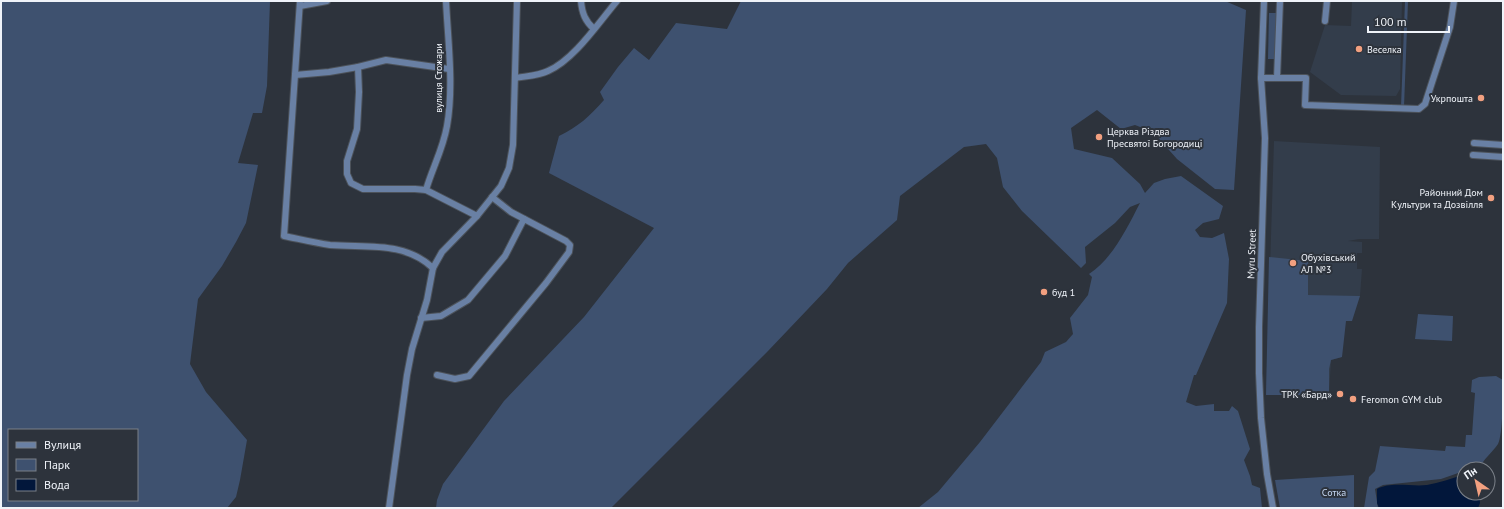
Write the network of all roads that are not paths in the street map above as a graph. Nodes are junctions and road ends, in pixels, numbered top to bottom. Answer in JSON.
{"nodes":[{"id":1,"x":327,"y":1,"type":"edge"},
{"id":2,"x":446,"y":1,"type":"edge"},
{"id":3,"x":517,"y":1,"type":"edge"},
{"id":4,"x":581,"y":1,"type":"edge"},
{"id":5,"x":618,"y":1,"type":"edge"},
{"id":6,"x":1264,"y":1,"type":"edge"},
{"id":7,"x":1280,"y":1,"type":"edge"},
{"id":8,"x":1327,"y":1,"type":"edge"},
{"id":9,"x":1454,"y":1,"type":"edge"},
{"id":10,"x":300,"y":4,"type":"edge"},
{"id":11,"x":1325,"y":21,"type":"dead end"},
{"id":12,"x":594,"y":29,"type":"junction"},
{"id":13,"x":358,"y":67,"type":"junction"},
{"id":14,"x":449,"y":69,"type":"junction"},
{"id":15,"x":296,"y":75,"type":"junction"},
{"id":16,"x":515,"y":78,"type":"junction"},
{"id":17,"x":1261,"y":78,"type":"junction"},
{"id":18,"x":1277,"y":78,"type":"junction"},
{"id":19,"x":1474,"y":142,"type":"dead end"},
{"id":20,"x":1503,"y":144,"type":"edge"},
{"id":21,"x":1473,"y":155,"type":"dead end"},
{"id":22,"x":1503,"y":157,"type":"edge"},
{"id":23,"x":426,"y":190,"type":"junction"},
{"id":24,"x":492,"y":197,"type":"junction"},
{"id":25,"x":477,"y":216,"type":"junction"},
{"id":26,"x":524,"y":219,"type":"junction"},
{"id":27,"x":433,"y":268,"type":"junction"},
{"id":28,"x":421,"y":318,"type":"junction"},
{"id":29,"x":437,"y":375,"type":"dead end"},
{"id":30,"x":389,"y":508,"type":"edge"},
{"id":31,"x":1273,"y":508,"type":"edge"}],
"edges":[{"from":1,"to":10,"type":"street"},
{"from":2,"to":14,"type":"street","name":"вулиця Стожари"},
{"from":3,"to":16,"type":"street"},
{"from":4,"to":12,"type":"street"},
{"from":5,"to":12,"type":"street"},
{"from":6,"to":17,"type":"street","name":"Myru Street"},
{"from":7,"to":18,"type":"street"},
{"from":8,"to":11,"type":"street"},
{"from":9,"to":18,"type":"street"},
{"from":10,"to":15,"type":"street"},
{"from":12,"to":16,"type":"street"},
{"from":13,"to":14,"type":"street"},
{"from":13,"to":15,"type":"street"},
{"from":13,"to":23,"type":"street"},
{"from":14,"to":23,"type":"street","name":"вулиця Стожари"},
{"from":15,"to":27,"type":"street"},
{"from":16,"to":24,"type":"street"},
{"from":17,"to":18,"type":"street"},
{"from":17,"to":31,"type":"street","name":"Myru Street"},
{"from":19,"to":20,"type":"street"},
{"from":21,"to":22,"type":"street"},
{"from":23,"to":25,"type":"street"},
{"from":24,"to":25,"type":"street"},
{"from":24,"to":26,"type":"street"},
{"from":25,"to":27,"type":"street"},
{"from":26,"to":28,"type":"street"},
{"from":26,"to":29,"type":"street"},
{"from":27,"to":28,"type":"street"},
{"from":28,"to":30,"type":"street"}]}
